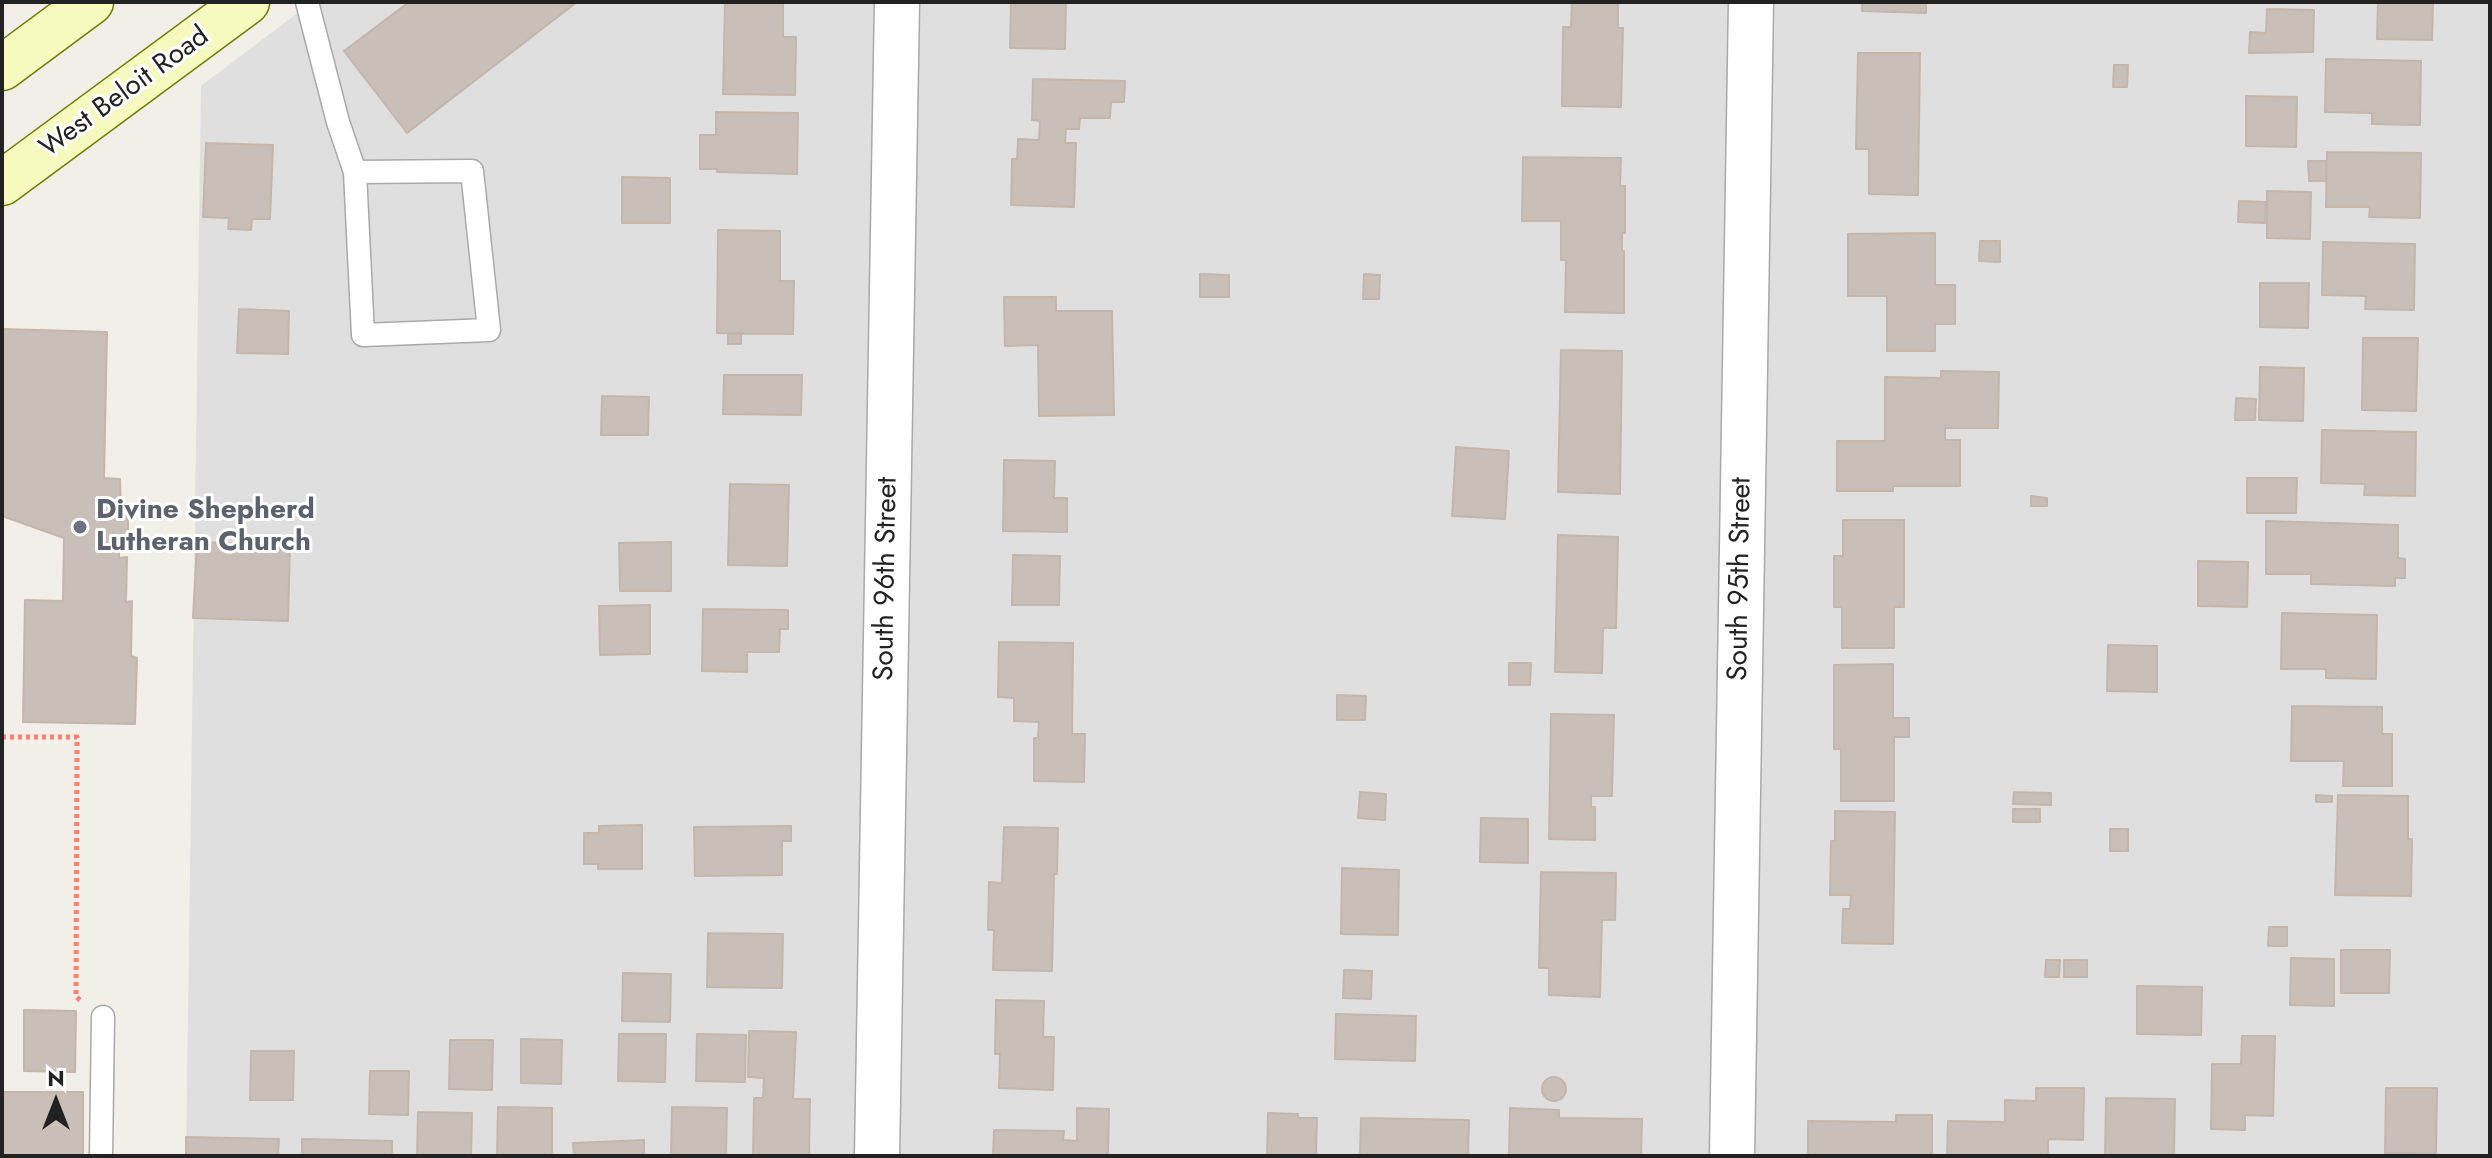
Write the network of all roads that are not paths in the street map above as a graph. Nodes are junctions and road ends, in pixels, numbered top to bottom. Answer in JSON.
{"nodes":[{"id":1,"x":91,"y":2,"type":"edge"},
{"id":2,"x":247,"y":2,"type":"edge"},
{"id":3,"x":307,"y":2,"type":"edge"},
{"id":4,"x":897,"y":2,"type":"edge"},
{"id":5,"x":1751,"y":2,"type":"edge"},
{"id":6,"x":2,"y":68,"type":"edge"},
{"id":7,"x":355,"y":172,"type":"junction"},
{"id":8,"x":2,"y":183,"type":"edge"},
{"id":9,"x":103,"y":1017,"type":"road end"},
{"id":10,"x":101,"y":1156,"type":"edge"},
{"id":11,"x":877,"y":1156,"type":"edge"},
{"id":12,"x":1732,"y":1156,"type":"edge"}],
"edges":[{"from":1,"to":6,"type":"main road"},
{"from":2,"to":8,"type":"main road","name":"West Beloit Road"},
{"from":3,"to":7,"type":"lane"},
{"from":4,"to":11,"type":"street","name":"South 96th Street"},
{"from":5,"to":12,"type":"street","name":"South 95th Street"},
{"from":7,"to":7,"type":"lane"},
{"from":9,"to":10,"type":"lane"}]}
